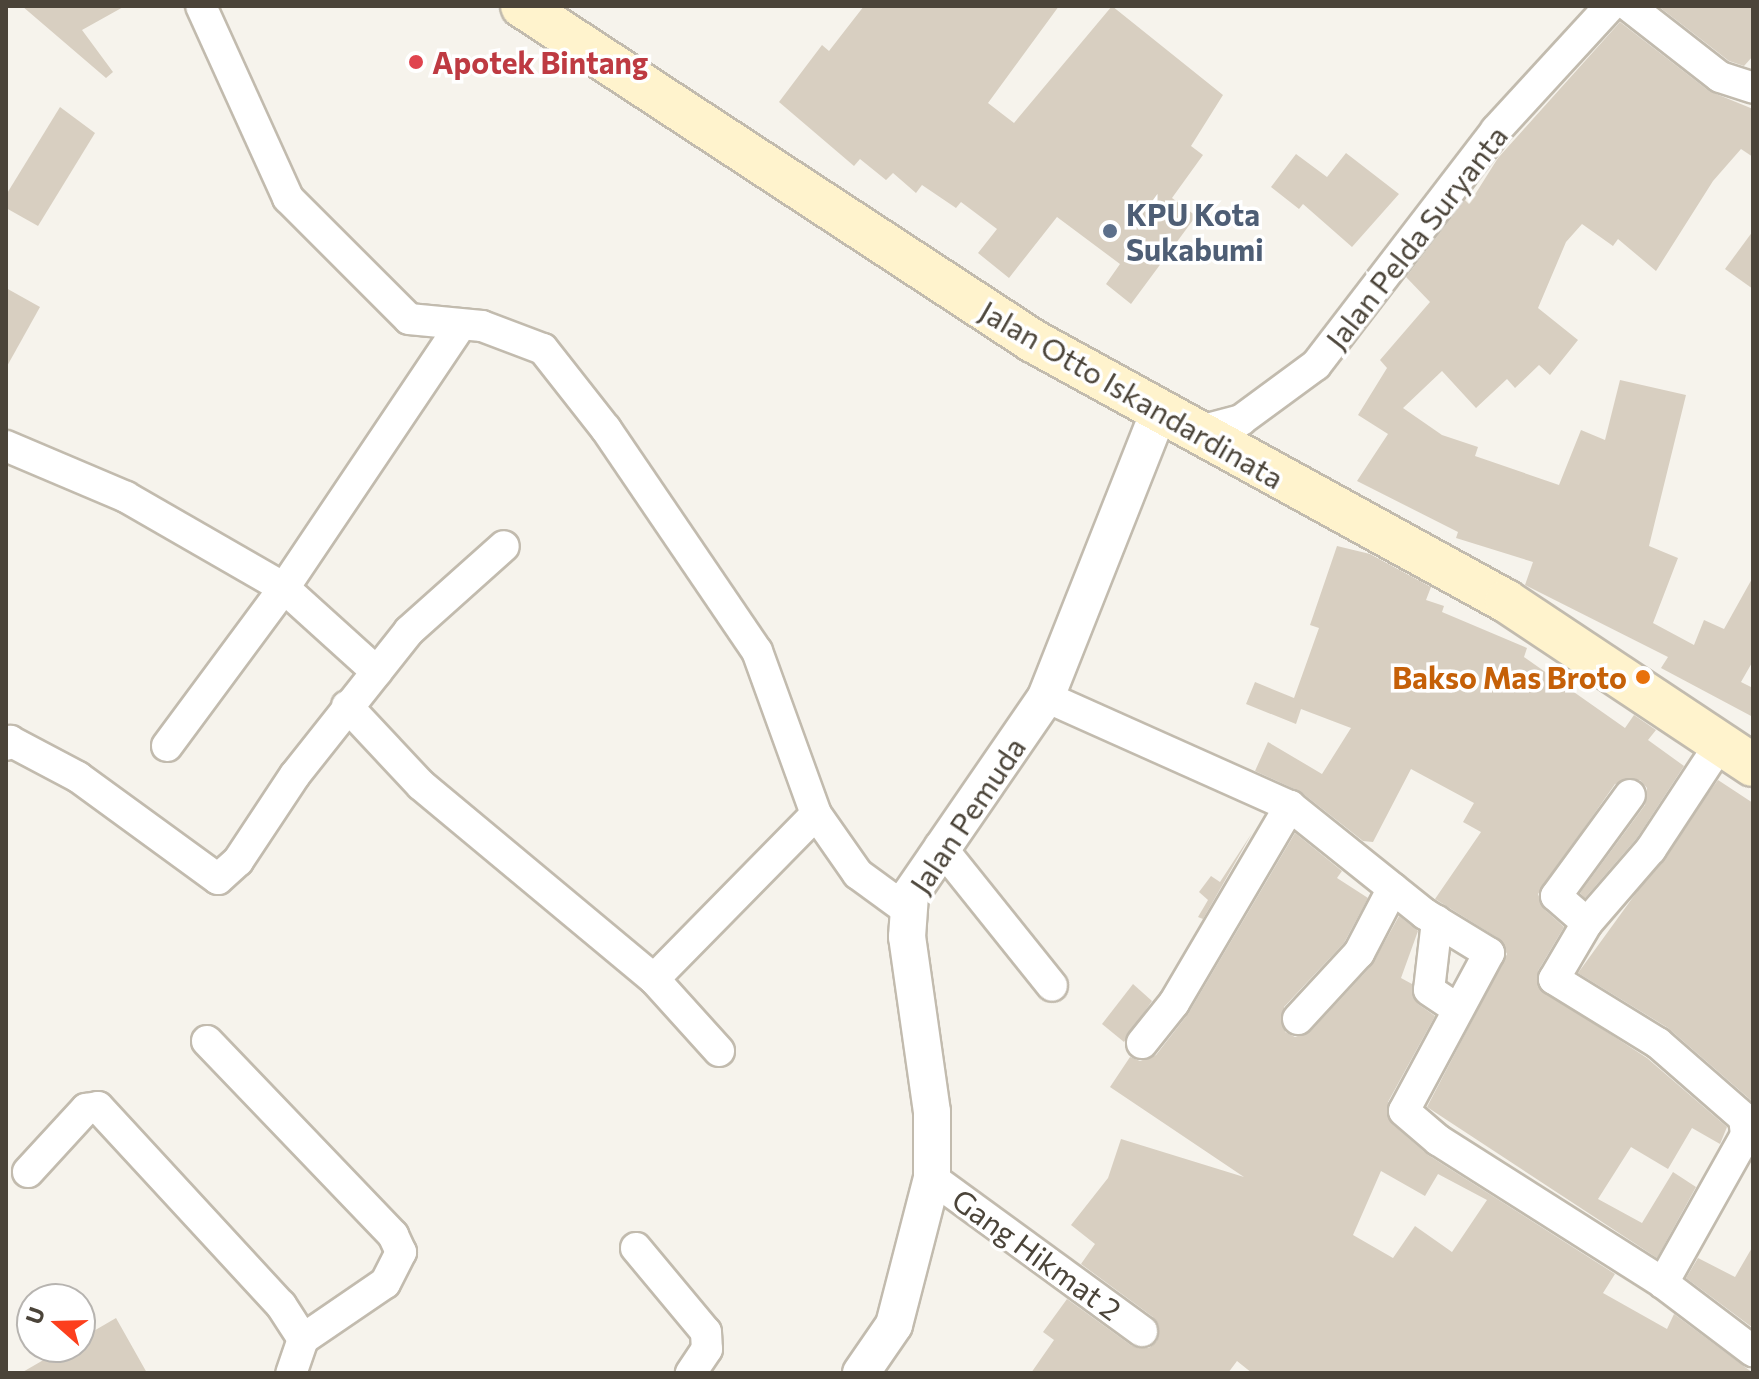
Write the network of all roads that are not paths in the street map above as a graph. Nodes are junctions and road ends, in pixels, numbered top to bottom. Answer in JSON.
{"nodes":[{"id":1,"x":201,"y":6,"type":"edge"},
{"id":2,"x":522,"y":6,"type":"edge"},
{"id":3,"x":1610,"y":6,"type":"edge"},
{"id":4,"x":1629,"y":6,"type":"edge"},
{"id":5,"x":1753,"y":88,"type":"edge"},
{"id":6,"x":461,"y":325,"type":"junction"},
{"id":7,"x":1159,"y":411,"type":"junction"},
{"id":8,"x":1196,"y":432,"type":"junction"},
{"id":9,"x":6,"y":446,"type":"edge"},
{"id":10,"x":504,"y":546,"type":"dead end"},
{"id":11,"x":284,"y":588,"type":"junction"},
{"id":12,"x":377,"y":672,"type":"junction"},
{"id":13,"x":1046,"y":697,"type":"junction"},
{"id":14,"x":347,"y":706,"type":"junction"},
{"id":15,"x":7,"y":742,"type":"edge"},
{"id":16,"x":167,"y":746,"type":"dead end"},
{"id":17,"x":1736,"y":754,"type":"edge"},
{"id":18,"x":1630,"y":795,"type":"dead end"},
{"id":19,"x":1290,"y":806,"type":"junction"},
{"id":20,"x":816,"y":814,"type":"junction"},
{"id":21,"x":940,"y":846,"type":"junction"},
{"id":22,"x":1393,"y":888,"type":"junction"},
{"id":23,"x":906,"y":909,"type":"junction"},
{"id":24,"x":1437,"y":921,"type":"junction"},
{"id":25,"x":1587,"y":923,"type":"junction"},
{"id":26,"x":654,"y":979,"type":"junction"},
{"id":27,"x":1052,"y":986,"type":"dead end"},
{"id":28,"x":1456,"y":1008,"type":"junction"},
{"id":29,"x":1298,"y":1019,"type":"dead end"},
{"id":30,"x":207,"y":1041,"type":"dead end"},
{"id":31,"x":1142,"y":1043,"type":"dead end"},
{"id":32,"x":719,"y":1051,"type":"dead end"},
{"id":33,"x":28,"y":1172,"type":"dead end"},
{"id":34,"x":932,"y":1178,"type":"junction"},
{"id":35,"x":636,"y":1248,"type":"dead end"},
{"id":36,"x":1663,"y":1283,"type":"junction"},
{"id":37,"x":1142,"y":1331,"type":"dead end"},
{"id":38,"x":303,"y":1339,"type":"junction"},
{"id":39,"x":1753,"y":1351,"type":"edge"},
{"id":40,"x":291,"y":1373,"type":"edge"},
{"id":41,"x":691,"y":1373,"type":"edge"},
{"id":42,"x":861,"y":1373,"type":"edge"}],
"edges":[{"from":1,"to":6,"type":"street"},
{"from":2,"to":7,"type":"main road","name":"Jalan Otto Iskandardinata"},
{"from":3,"to":8,"type":"street","name":"Jalan Pelda Suryanta"},
{"from":4,"to":5,"type":"street"},
{"from":6,"to":11,"type":"street"},
{"from":6,"to":20,"type":"street"},
{"from":7,"to":8,"type":"main road","name":"Jalan Otto Iskandardinata"},
{"from":7,"to":13,"type":"street","name":"Jalan Pemuda"},
{"from":8,"to":17,"type":"main road","name":"Jalan Otto Iskandardinata"},
{"from":9,"to":11,"type":"street"},
{"from":10,"to":12,"type":"street"},
{"from":11,"to":12,"type":"street"},
{"from":11,"to":16,"type":"street"},
{"from":12,"to":14,"type":"street"},
{"from":13,"to":19,"type":"street"},
{"from":13,"to":21,"type":"street","name":"Jalan Pemuda"},
{"from":14,"to":15,"type":"street"},
{"from":14,"to":26,"type":"street"},
{"from":17,"to":25,"type":"street"},
{"from":18,"to":25,"type":"street"},
{"from":19,"to":22,"type":"street"},
{"from":19,"to":31,"type":"street"},
{"from":20,"to":23,"type":"street"},
{"from":20,"to":26,"type":"street"},
{"from":21,"to":23,"type":"street","name":"Jalan Pemuda"},
{"from":21,"to":27,"type":"street"},
{"from":22,"to":24,"type":"street"},
{"from":22,"to":29,"type":"street"},
{"from":23,"to":34,"type":"street","name":"Jalan Pemuda"},
{"from":24,"to":28,"type":"street"},
{"from":24,"to":28,"type":"street"},
{"from":25,"to":36,"type":"street"},
{"from":26,"to":32,"type":"street"},
{"from":28,"to":36,"type":"street"},
{"from":30,"to":38,"type":"street"},
{"from":33,"to":38,"type":"street"},
{"from":34,"to":37,"type":"street","name":"Gang Hikmat 2"},
{"from":34,"to":42,"type":"street","name":"Jalan Pemuda"},
{"from":35,"to":41,"type":"street"},
{"from":36,"to":39,"type":"street"},
{"from":38,"to":40,"type":"street"}]}
